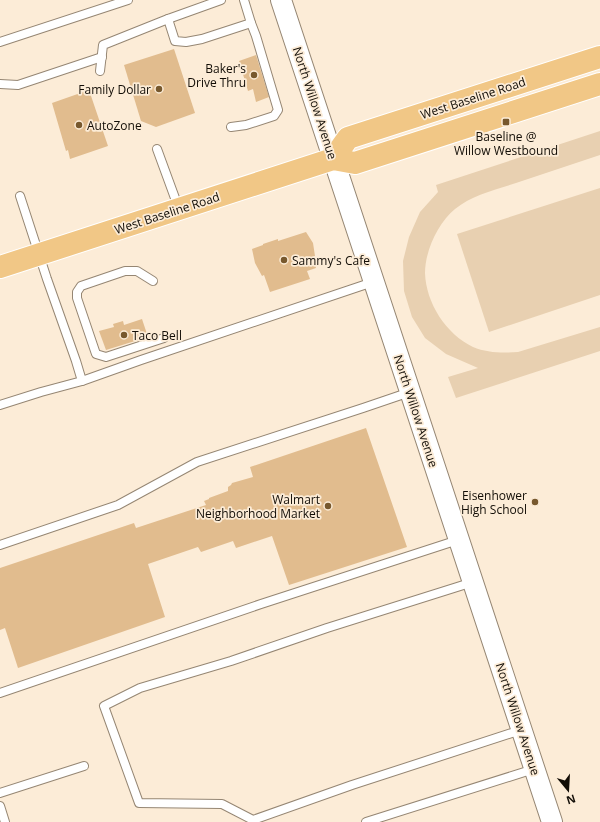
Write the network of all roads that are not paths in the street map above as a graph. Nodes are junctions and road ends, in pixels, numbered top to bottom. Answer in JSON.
{"nodes":[{"id":1,"x":128,"y":0,"type":"edge"},
{"id":2,"x":221,"y":0,"type":"edge"},
{"id":3,"x":244,"y":0,"type":"edge"},
{"id":4,"x":281,"y":0,"type":"edge"},
{"id":5,"x":168,"y":19,"type":"junction"},
{"id":6,"x":251,"y":23,"type":"junction"},
{"id":7,"x":0,"y":42,"type":"edge"},
{"id":8,"x":102,"y":57,"type":"junction"},
{"id":9,"x":600,"y":57,"type":"edge"},
{"id":10,"x":100,"y":71,"type":"dead end"},
{"id":11,"x":0,"y":84,"type":"edge"},
{"id":12,"x":600,"y":84,"type":"edge"},
{"id":13,"x":231,"y":127,"type":"dead end"},
{"id":14,"x":157,"y":149,"type":"dead end"},
{"id":15,"x":333,"y":159,"type":"junction"},
{"id":16,"x":20,"y":196,"type":"dead end"},
{"id":17,"x":179,"y":209,"type":"junction"},
{"id":18,"x":39,"y":254,"type":"junction"},
{"id":19,"x":0,"y":267,"type":"edge"},
{"id":20,"x":153,"y":281,"type":"dead end"},
{"id":21,"x":373,"y":282,"type":"junction"},
{"id":22,"x":164,"y":338,"type":"dead end"},
{"id":23,"x":82,"y":381,"type":"junction"},
{"id":24,"x":410,"y":392,"type":"junction"},
{"id":25,"x":0,"y":405,"type":"edge"},
{"id":26,"x":459,"y":540,"type":"junction"},
{"id":27,"x":0,"y":545,"type":"edge"},
{"id":28,"x":473,"y":582,"type":"junction"},
{"id":29,"x":0,"y":693,"type":"edge"},
{"id":30,"x":521,"y":730,"type":"junction"},
{"id":31,"x":84,"y":766,"type":"dead end"},
{"id":32,"x":534,"y":769,"type":"junction"},
{"id":33,"x":0,"y":794,"type":"edge"},
{"id":34,"x":0,"y":806,"type":"edge"},
{"id":35,"x":5,"y":822,"type":"edge"},
{"id":36,"x":366,"y":822,"type":"edge"},
{"id":37,"x":552,"y":822,"type":"edge"}],
"edges":[{"from":1,"to":7,"type":"lane"},
{"from":2,"to":5,"type":"lane"},
{"from":3,"to":6,"type":"lane"},
{"from":4,"to":15,"type":"street","name":"North Willow Avenue"},
{"from":5,"to":6,"type":"lane"},
{"from":5,"to":8,"type":"lane"},
{"from":6,"to":13,"type":"lane"},
{"from":8,"to":10,"type":"lane"},
{"from":8,"to":11,"type":"lane"},
{"from":9,"to":15,"type":"main road","name":"West Baseline Road"},
{"from":12,"to":15,"type":"main road","name":"West Baseline Road"},
{"from":14,"to":17,"type":"lane"},
{"from":15,"to":17,"type":"main road","name":"West Baseline Road"},
{"from":15,"to":21,"type":"street","name":"North Willow Avenue"},
{"from":16,"to":18,"type":"lane"},
{"from":17,"to":18,"type":"main road","name":"West Baseline Road"},
{"from":18,"to":19,"type":"main road","name":"West Baseline Road"},
{"from":18,"to":23,"type":"lane"},
{"from":20,"to":22,"type":"lane"},
{"from":21,"to":23,"type":"lane"},
{"from":21,"to":24,"type":"street","name":"North Willow Avenue"},
{"from":23,"to":25,"type":"lane"},
{"from":24,"to":26,"type":"street","name":"North Willow Avenue"},
{"from":24,"to":27,"type":"lane"},
{"from":26,"to":28,"type":"street","name":"North Willow Avenue"},
{"from":26,"to":29,"type":"lane"},
{"from":28,"to":30,"type":"street","name":"North Willow Avenue"},
{"from":28,"to":30,"type":"lane"},
{"from":30,"to":32,"type":"street","name":"North Willow Avenue"},
{"from":31,"to":33,"type":"lane"},
{"from":32,"to":36,"type":"lane"},
{"from":32,"to":37,"type":"street","name":"North Willow Avenue"},
{"from":34,"to":35,"type":"lane"}]}
